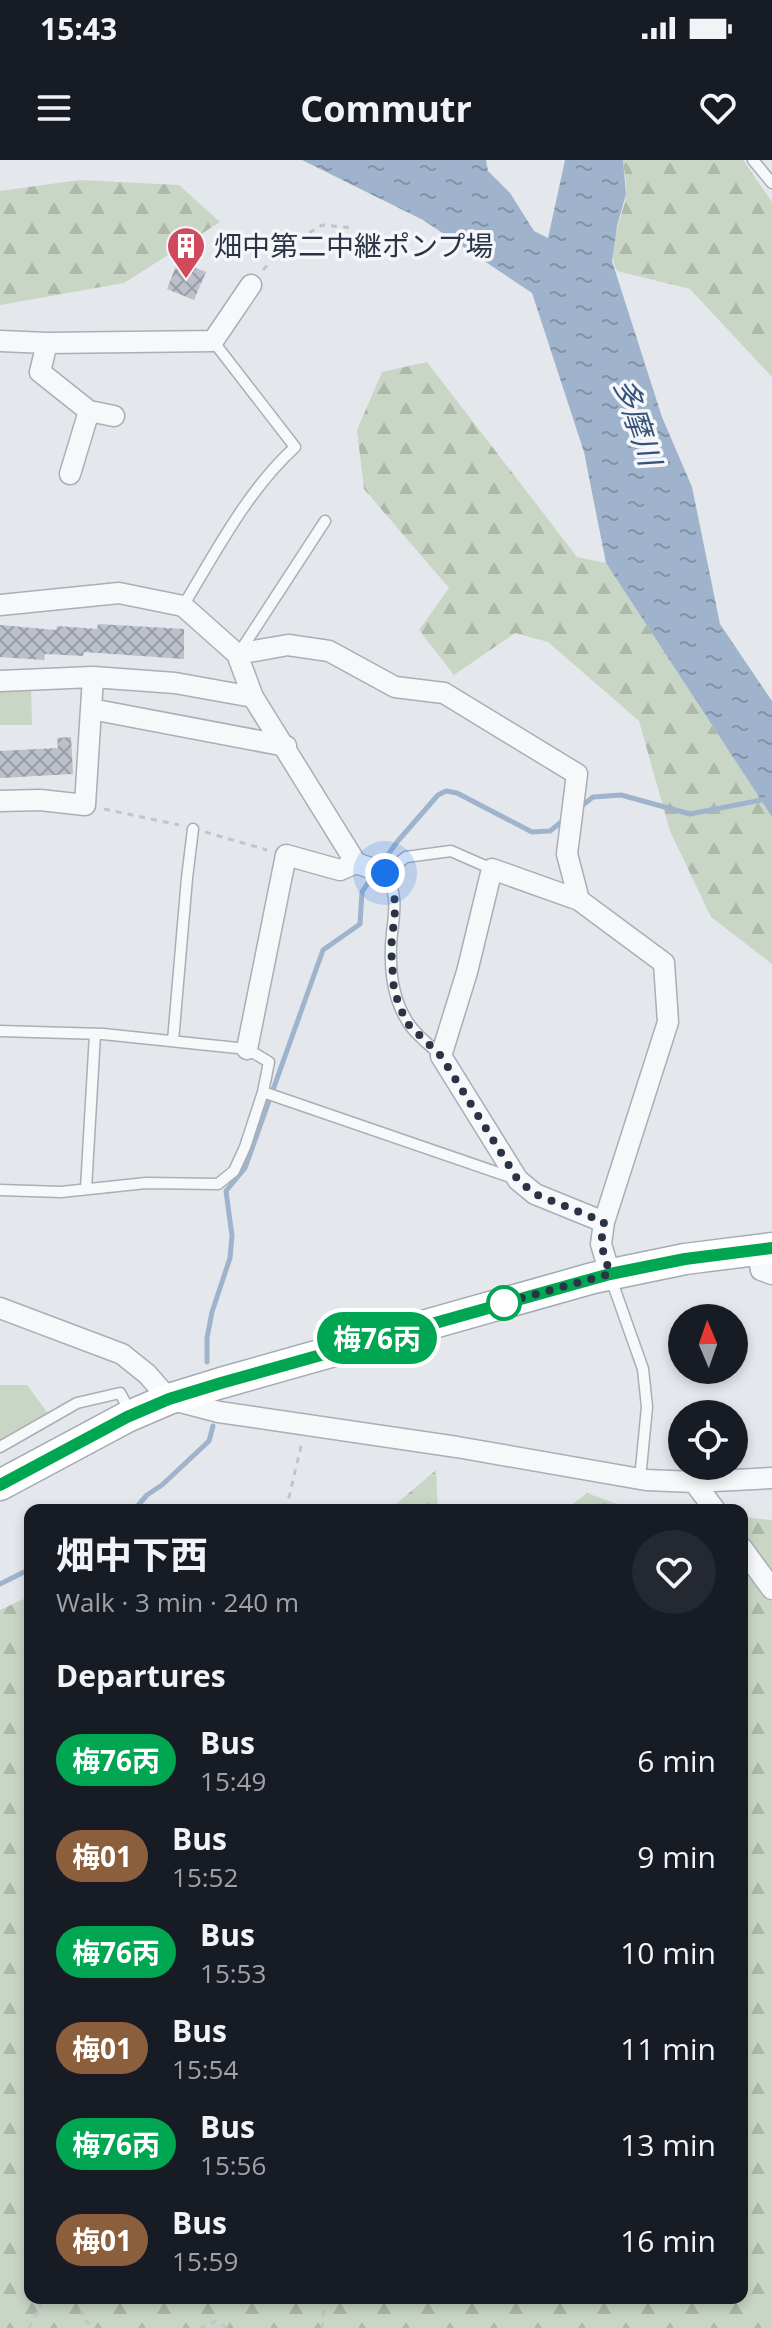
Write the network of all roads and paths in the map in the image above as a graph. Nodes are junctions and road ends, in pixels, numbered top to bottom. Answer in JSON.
{"nodes":[{"id":1,"x":753,"y":160,"type":"edge"},
{"id":2,"x":772,"y":183,"type":"edge"},
{"id":3,"x":354,"y":228,"type":"dead end"},
{"id":4,"x":251,"y":285,"type":"joint"},
{"id":5,"x":0,"y":341,"type":"edge"},
{"id":6,"x":213,"y":341,"type":"junction"},
{"id":7,"x":47,"y":343,"type":"junction"},
{"id":8,"x":89,"y":411,"type":"junction"},
{"id":9,"x":114,"y":416,"type":"dead end"},
{"id":10,"x":70,"y":474,"type":"dead end"},
{"id":11,"x":325,"y":521,"type":"dead end"},
{"id":12,"x":0,"y":605,"type":"edge"},
{"id":13,"x":183,"y":606,"type":"junction"},
{"id":14,"x":237,"y":654,"type":"junction"},
{"id":15,"x":93,"y":677,"type":"junction"},
{"id":16,"x":0,"y":681,"type":"edge"},
{"id":17,"x":253,"y":697,"type":"junction"},
{"id":18,"x":91,"y":709,"type":"junction"},
{"id":19,"x":286,"y":746,"type":"junction"},
{"id":20,"x":0,"y":801,"type":"edge"},
{"id":21,"x":193,"y":829,"type":"dead end"},
{"id":22,"x":356,"y":863,"type":"junction"},
{"id":23,"x":492,"y":869,"type":"junction"},
{"id":24,"x":385,"y":873,"type":"junction"},
{"id":25,"x":579,"y":900,"type":"junction"},
{"id":26,"x":0,"y":1031,"type":"edge"},
{"id":27,"x":95,"y":1034,"type":"junction"},
{"id":28,"x":173,"y":1041,"type":"junction"},
{"id":29,"x":247,"y":1049,"type":"junction"},
{"id":30,"x":441,"y":1056,"type":"junction"},
{"id":31,"x":263,"y":1092,"type":"junction"},
{"id":32,"x":518,"y":1180,"type":"junction"},
{"id":33,"x":86,"y":1189,"type":"junction"},
{"id":34,"x":0,"y":1190,"type":"edge"},
{"id":35,"x":604,"y":1222,"type":"junction"},
{"id":36,"x":767,"y":1257,"type":"edge"},
{"id":37,"x":610,"y":1274,"type":"junction"},
{"id":38,"x":0,"y":1308,"type":"edge"},
{"id":39,"x":169,"y":1399,"type":"junction"},
{"id":40,"x":131,"y":1415,"type":"junction"},
{"id":41,"x":305,"y":1426,"type":"junction"},
{"id":42,"x":0,"y":1447,"type":"edge"},
{"id":43,"x":772,"y":1478,"type":"edge"},
{"id":44,"x":640,"y":1479,"type":"junction"},
{"id":45,"x":694,"y":1482,"type":"junction"},
{"id":46,"x":0,"y":1485,"type":"edge"},
{"id":47,"x":287,"y":1504,"type":"edge"},
{"id":48,"x":710,"y":1504,"type":"edge"},
{"id":49,"x":748,"y":1556,"type":"edge"},
{"id":50,"x":772,"y":1589,"type":"edge"},
{"id":51,"x":41,"y":2304,"type":"edge"},
{"id":52,"x":79,"y":2304,"type":"edge"},
{"id":53,"x":324,"y":2304,"type":"edge"},
{"id":54,"x":29,"y":2328,"type":"edge"},
{"id":55,"x":95,"y":2328,"type":"edge"},
{"id":56,"x":200,"y":2328,"type":"edge"},
{"id":57,"x":227,"y":2328,"type":"edge"},
{"id":58,"x":322,"y":2328,"type":"edge"}],
"edges":[{"from":1,"to":2,"type":"lane"},
{"from":3,"to":4,"type":"path"},
{"from":4,"to":6,"type":"street"},
{"from":5,"to":7,"type":"street"},
{"from":6,"to":7,"type":"street"},
{"from":6,"to":13,"type":"lane"},
{"from":7,"to":8,"type":"street"},
{"from":8,"to":9,"type":"street"},
{"from":8,"to":10,"type":"street"},
{"from":11,"to":14,"type":"lane"},
{"from":12,"to":13,"type":"street"},
{"from":13,"to":14,"type":"street"},
{"from":14,"to":17,"type":"street"},
{"from":14,"to":25,"type":"street"},
{"from":15,"to":16,"type":"street"},
{"from":15,"to":17,"type":"street"},
{"from":15,"to":18,"type":"street"},
{"from":17,"to":19,"type":"street"},
{"from":18,"to":19,"type":"street"},
{"from":18,"to":20,"type":"street"},
{"from":19,"to":22,"type":"street"},
{"from":21,"to":28,"type":"lane"},
{"from":22,"to":24,"type":"street"},
{"from":22,"to":29,"type":"street"},
{"from":23,"to":24,"type":"lane"},
{"from":23,"to":25,"type":"street"},
{"from":23,"to":30,"type":"street"},
{"from":24,"to":30,"type":"lane"},
{"from":25,"to":35,"type":"street"},
{"from":26,"to":27,"type":"lane"},
{"from":27,"to":28,"type":"lane"},
{"from":27,"to":33,"type":"lane"},
{"from":28,"to":29,"type":"lane"},
{"from":29,"to":31,"type":"lane"},
{"from":30,"to":32,"type":"street"},
{"from":31,"to":32,"type":"lane"},
{"from":31,"to":33,"type":"lane"},
{"from":32,"to":35,"type":"street"},
{"from":33,"to":34,"type":"lane"},
{"from":35,"to":37,"type":"street"},
{"from":36,"to":37,"type":"main road"},
{"from":37,"to":39,"type":"main road"},
{"from":37,"to":44,"type":"lane"},
{"from":38,"to":39,"type":"street"},
{"from":39,"to":40,"type":"main road"},
{"from":39,"to":41,"type":"street"},
{"from":40,"to":42,"type":"lane"},
{"from":40,"to":46,"type":"main road"},
{"from":41,"to":44,"type":"street"},
{"from":41,"to":47,"type":"path"},
{"from":43,"to":45,"type":"street"},
{"from":44,"to":45,"type":"street"},
{"from":45,"to":48,"type":"street"},
{"from":49,"to":50,"type":"street"},
{"from":51,"to":54,"type":"path"},
{"from":52,"to":55,"type":"path"},
{"from":53,"to":58,"type":"path"},
{"from":56,"to":57,"type":"path"}]}
